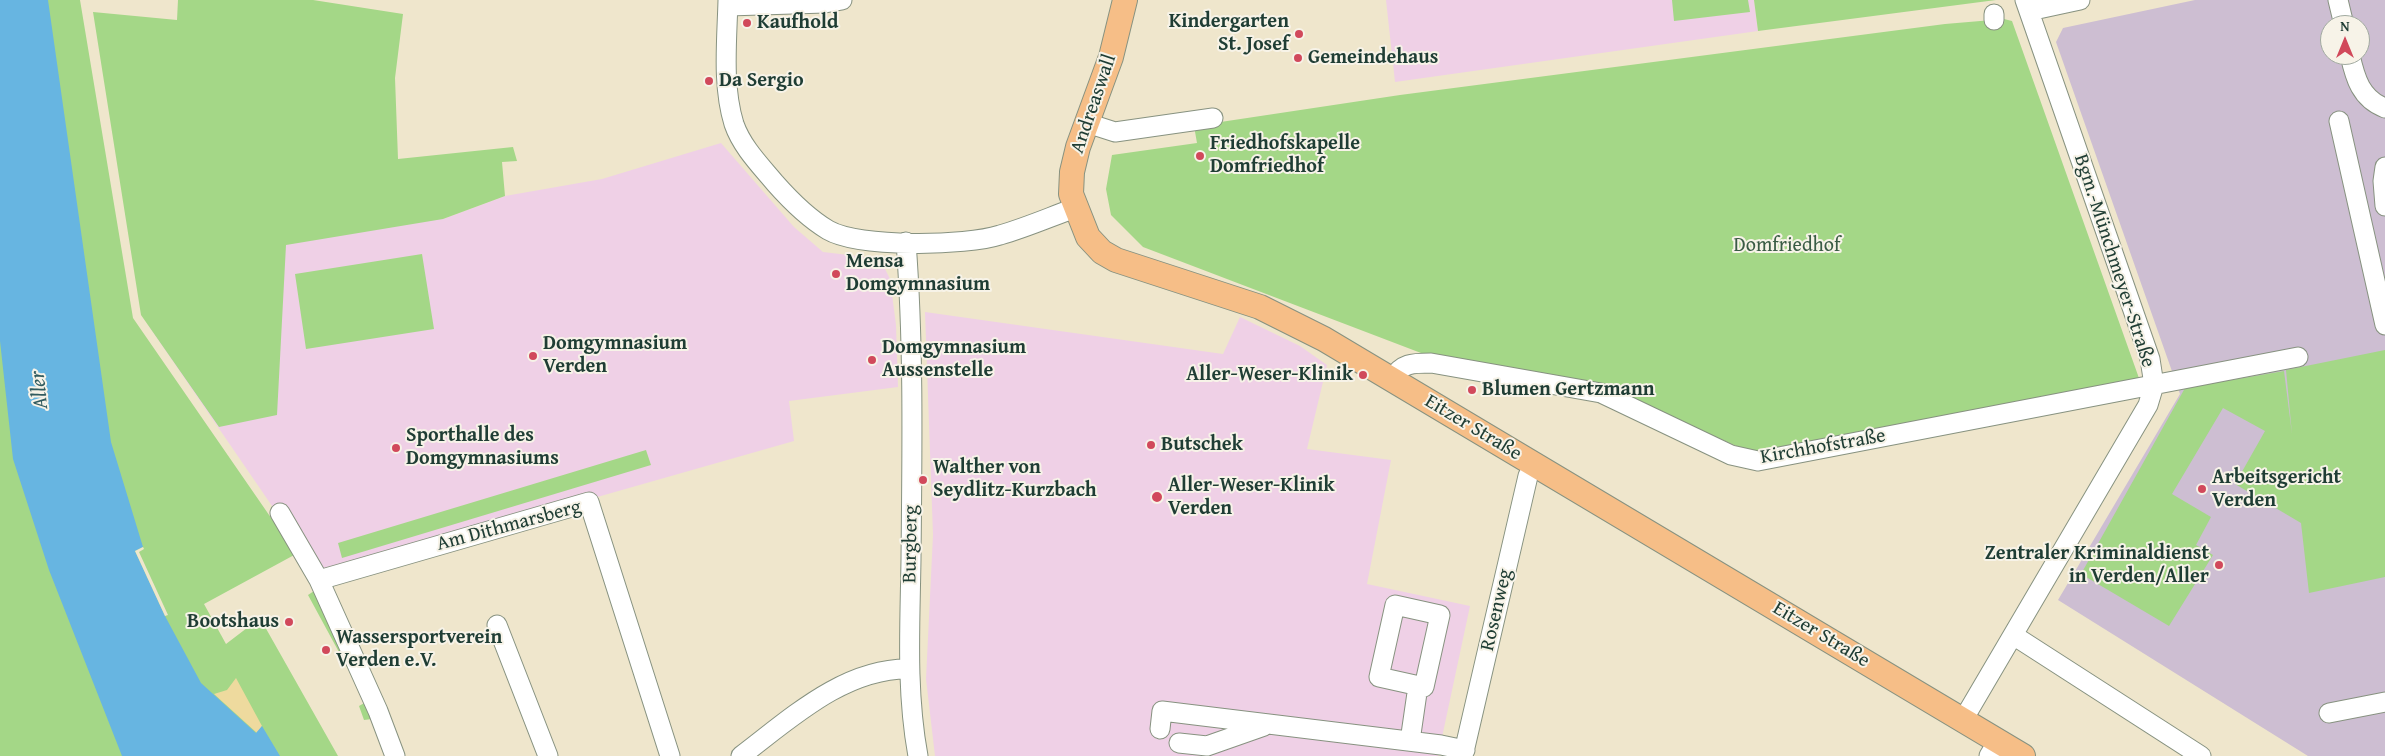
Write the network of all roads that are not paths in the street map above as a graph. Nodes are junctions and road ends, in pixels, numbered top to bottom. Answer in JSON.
{"nodes":[{"id":1,"x":842,"y":0,"type":"edge"},
{"id":2,"x":1125,"y":0,"type":"edge"},
{"id":3,"x":2080,"y":0,"type":"edge"},
{"id":4,"x":2338,"y":0,"type":"edge"},
{"id":5,"x":728,"y":3,"type":"edge"},
{"id":6,"x":2027,"y":6,"type":"edge"},
{"id":7,"x":2342,"y":15,"type":"edge"},
{"id":8,"x":2352,"y":65,"type":"edge"},
{"id":9,"x":2385,"y":108,"type":"edge"},
{"id":10,"x":1213,"y":118,"type":"dead end"},
{"id":11,"x":2339,"y":121,"type":"dead end"},
{"id":12,"x":1087,"y":123,"type":"junction"},
{"id":13,"x":2385,"y":167,"type":"edge"},
{"id":14,"x":2385,"y":206,"type":"edge"},
{"id":15,"x":1075,"y":208,"type":"junction"},
{"id":16,"x":906,"y":242,"type":"junction"},
{"id":17,"x":2385,"y":326,"type":"edge"},
{"id":18,"x":2298,"y":357,"type":"dead end"},
{"id":19,"x":1392,"y":379,"type":"junction"},
{"id":20,"x":2154,"y":385,"type":"junction"},
{"id":21,"x":1534,"y":464,"type":"junction"},
{"id":22,"x":280,"y":513,"type":"dead end"},
{"id":23,"x":319,"y":580,"type":"junction"},
{"id":24,"x":496,"y":625,"type":"dead end"},
{"id":25,"x":2013,"y":635,"type":"junction"},
{"id":26,"x":909,"y":670,"type":"junction"},
{"id":27,"x":1418,"y":686,"type":"junction"},
{"id":28,"x":2385,"y":702,"type":"edge"},
{"id":29,"x":2329,"y":713,"type":"dead end"},
{"id":30,"x":1963,"y":720,"type":"junction"},
{"id":31,"x":1268,"y":724,"type":"junction"},
{"id":32,"x":1160,"y":729,"type":"dead end"},
{"id":33,"x":1410,"y":741,"type":"junction"},
{"id":34,"x":1179,"y":742,"type":"dead end"},
{"id":35,"x":1993,"y":748,"type":"edge"},
{"id":36,"x":1464,"y":753,"type":"edge"},
{"id":37,"x":394,"y":756,"type":"edge"},
{"id":38,"x":548,"y":756,"type":"edge"},
{"id":39,"x":670,"y":756,"type":"edge"},
{"id":40,"x":741,"y":756,"type":"edge"},
{"id":41,"x":918,"y":756,"type":"edge"},
{"id":42,"x":2023,"y":756,"type":"edge"},
{"id":43,"x":2201,"y":756,"type":"edge"}],
"edges":[{"from":1,"to":5,"type":"street"},
{"from":2,"to":12,"type":"main road","name":"Andreaswall"},
{"from":3,"to":6,"type":"street"},
{"from":4,"to":7,"type":"street"},
{"from":5,"to":16,"type":"street"},
{"from":6,"to":20,"type":"street","name":"Bgm.-Münchmeyer-Straße"},
{"from":8,"to":9,"type":"street"},
{"from":10,"to":12,"type":"street"},
{"from":11,"to":17,"type":"street"},
{"from":12,"to":15,"type":"main road","name":"Andreaswall"},
{"from":13,"to":14,"type":"street"},
{"from":15,"to":16,"type":"street"},
{"from":15,"to":19,"type":"main road","name":"Eitzer Straße"},
{"from":16,"to":26,"type":"street","name":"Burgberg"},
{"from":18,"to":20,"type":"street","name":"Kirchhofstraße"},
{"from":19,"to":20,"type":"street","name":"Kirchhofstraße"},
{"from":19,"to":21,"type":"main road","name":"Eitzer Straße"},
{"from":20,"to":25,"type":"street","name":"Bgm.-Münchmeyer-Straße"},
{"from":21,"to":30,"type":"main road","name":"Eitzer Straße"},
{"from":21,"to":36,"type":"street","name":"Rosenweg"},
{"from":22,"to":23,"type":"street"},
{"from":23,"to":37,"type":"street"},
{"from":23,"to":39,"type":"street","name":"Am Dithmarsberg"},
{"from":24,"to":38,"type":"street"},
{"from":25,"to":30,"type":"street","name":"Bgm.-Münchmeyer-Straße"},
{"from":25,"to":43,"type":"street"},
{"from":26,"to":40,"type":"street"},
{"from":26,"to":41,"type":"street","name":"Burgberg"},
{"from":27,"to":27,"type":"street"},
{"from":27,"to":33,"type":"street"},
{"from":28,"to":29,"type":"street"},
{"from":30,"to":35,"type":"main road","name":"Eitzer Straße"},
{"from":31,"to":32,"type":"street"},
{"from":31,"to":33,"type":"street"},
{"from":31,"to":34,"type":"street"},
{"from":33,"to":36,"type":"street"},
{"from":35,"to":42,"type":"main road","name":"Eitzer Straße"}]}
